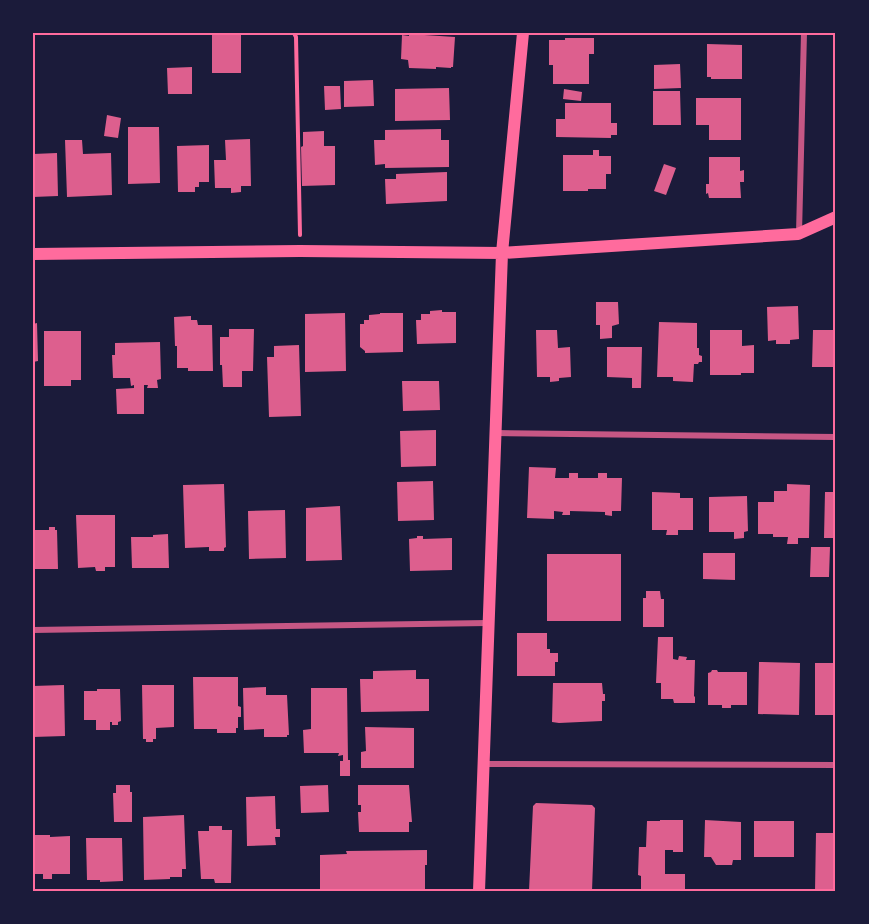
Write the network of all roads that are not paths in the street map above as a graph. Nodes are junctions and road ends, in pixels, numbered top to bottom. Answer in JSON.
{"nodes":[{"id":1,"x":523,"y":33,"type":"edge"},
{"id":2,"x":804,"y":33,"type":"edge"},
{"id":3,"x":836,"y":217,"type":"edge"},
{"id":4,"x":798,"y":234,"type":"junction"},
{"id":5,"x":502,"y":253,"type":"junction"},
{"id":6,"x":33,"y":254,"type":"edge"},
{"id":7,"x":495,"y":433,"type":"junction"},
{"id":8,"x":836,"y":437,"type":"edge"},
{"id":9,"x":489,"y":623,"type":"junction"},
{"id":10,"x":33,"y":630,"type":"edge"},
{"id":11,"x":484,"y":764,"type":"junction"},
{"id":12,"x":836,"y":765,"type":"edge"},
{"id":13,"x":479,"y":891,"type":"edge"}],
"edges":[{"from":1,"to":5,"type":"main road"},
{"from":2,"to":4,"type":"street"},
{"from":3,"to":4,"type":"main road"},
{"from":4,"to":5,"type":"main road"},
{"from":5,"to":6,"type":"main road"},
{"from":5,"to":7,"type":"main road"},
{"from":7,"to":8,"type":"street"},
{"from":7,"to":9,"type":"main road"},
{"from":9,"to":10,"type":"street"},
{"from":9,"to":11,"type":"main road"},
{"from":11,"to":12,"type":"street"},
{"from":11,"to":13,"type":"main road"}]}
